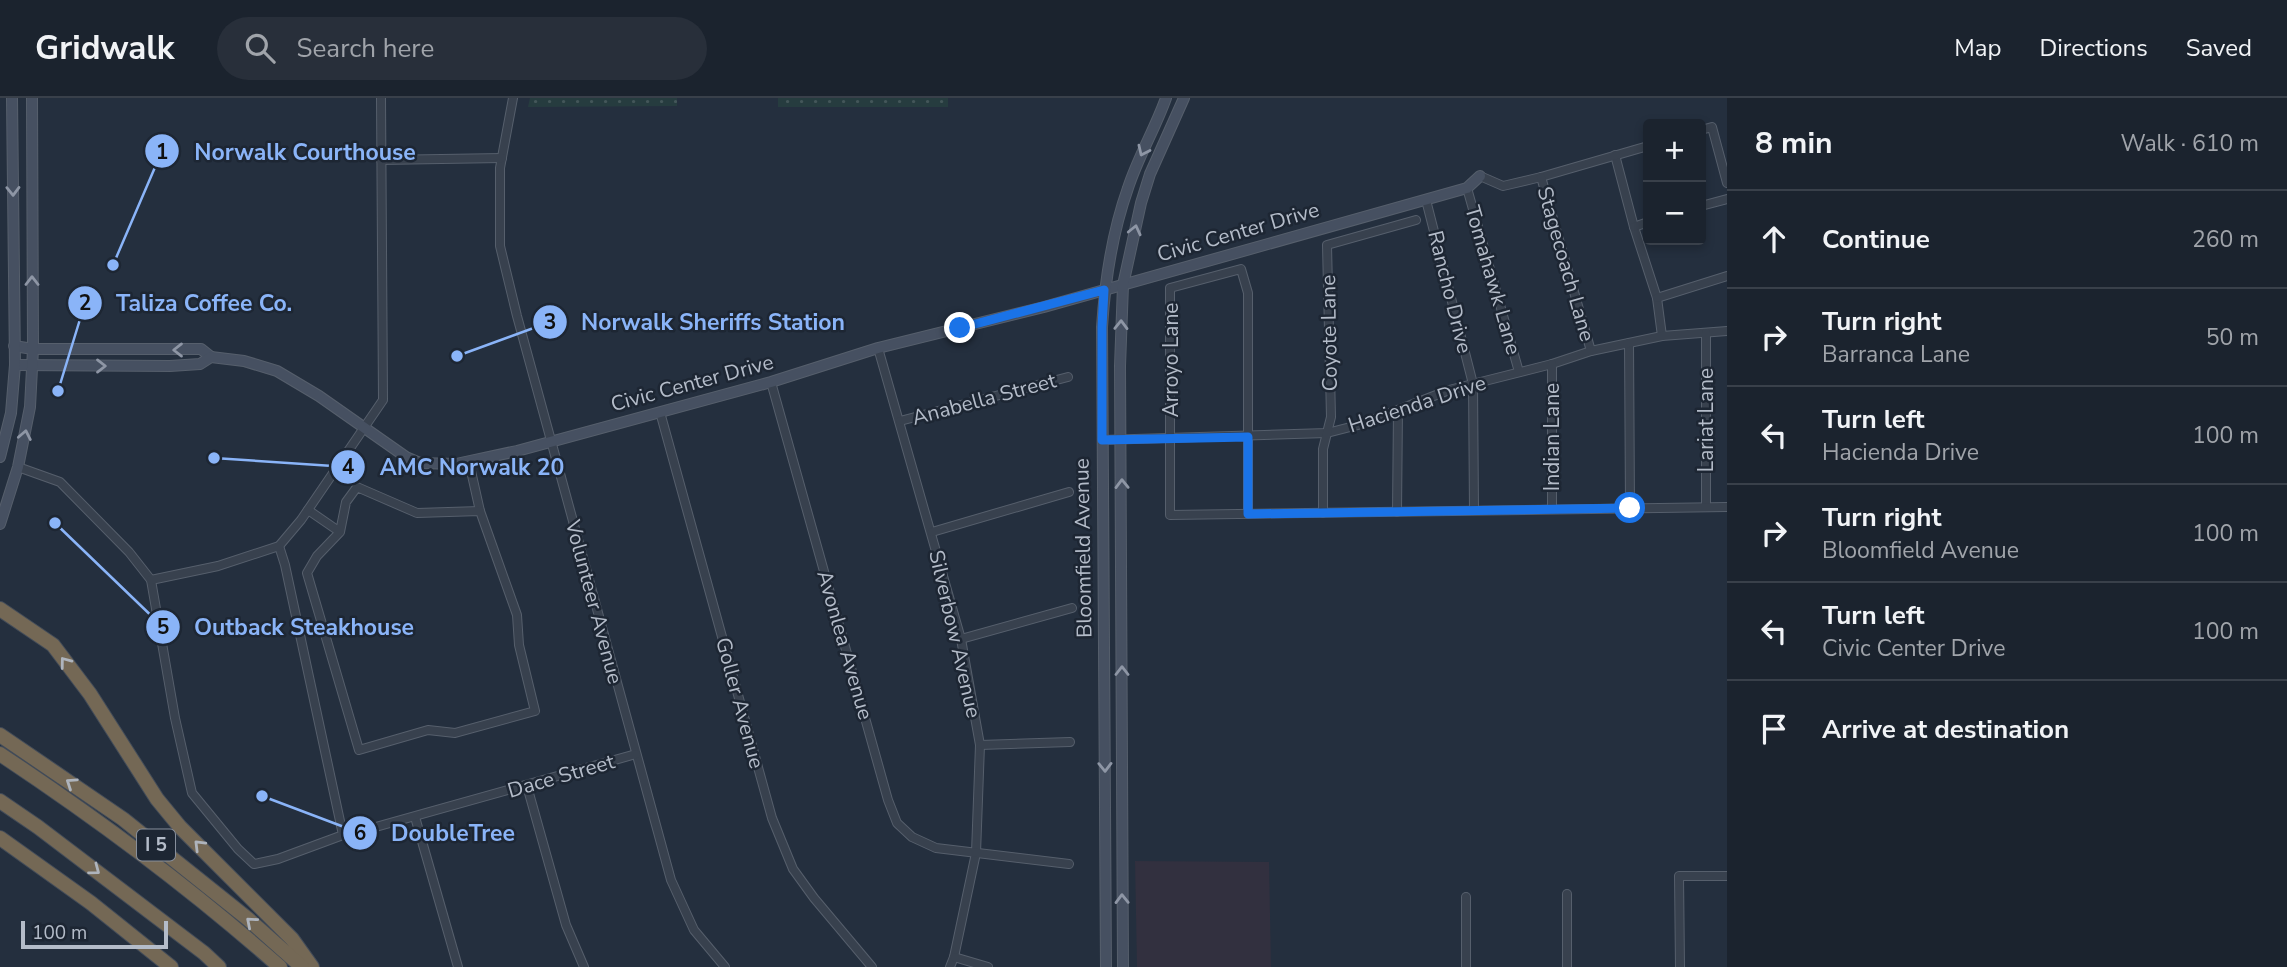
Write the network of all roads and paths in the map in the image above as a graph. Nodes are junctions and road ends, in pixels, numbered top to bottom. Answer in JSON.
{"nodes":[{"id":1,"x":12,"y":98,"type":"edge"},
{"id":2,"x":32,"y":98,"type":"edge"},
{"id":3,"x":381,"y":98,"type":"edge"},
{"id":4,"x":513,"y":98,"type":"edge"},
{"id":5,"x":1166,"y":98,"type":"edge"},
{"id":6,"x":1184,"y":98,"type":"edge"},
{"id":7,"x":1156,"y":123,"type":"junction"},
{"id":8,"x":1706,"y":129,"type":"edge"},
{"id":9,"x":1170,"y":130,"type":"junction"},
{"id":10,"x":1643,"y":147,"type":"edge"},
{"id":11,"x":1615,"y":155,"type":"junction"},
{"id":12,"x":502,"y":158,"type":"junction"},
{"id":13,"x":381,"y":160,"type":"junction"},
{"id":14,"x":1480,"y":176,"type":"joint"},
{"id":15,"x":1541,"y":177,"type":"junction"},
{"id":16,"x":1727,"y":183,"type":"edge"},
{"id":17,"x":1467,"y":188,"type":"junction"},
{"id":18,"x":1727,"y":199,"type":"edge"},
{"id":19,"x":1426,"y":200,"type":"junction"},
{"id":20,"x":1706,"y":205,"type":"edge"},
{"id":21,"x":1416,"y":220,"type":"dead end"},
{"id":22,"x":1643,"y":224,"type":"edge"},
{"id":23,"x":1634,"y":227,"type":"junction"},
{"id":24,"x":1727,"y":276,"type":"edge"},
{"id":25,"x":1122,"y":285,"type":"junction"},
{"id":26,"x":1104,"y":290,"type":"junction"},
{"id":27,"x":1657,"y":298,"type":"junction"},
{"id":28,"x":1727,"y":331,"type":"edge"},
{"id":29,"x":1706,"y":333,"type":"junction"},
{"id":30,"x":1662,"y":336,"type":"junction"},
{"id":31,"x":1629,"y":343,"type":"junction"},
{"id":32,"x":14,"y":346,"type":"junction"},
{"id":33,"x":878,"y":348,"type":"junction"},
{"id":34,"x":33,"y":349,"type":"junction"},
{"id":35,"x":1591,"y":351,"type":"junction"},
{"id":36,"x":211,"y":357,"type":"junction"},
{"id":37,"x":1552,"y":364,"type":"junction"},
{"id":38,"x":15,"y":365,"type":"junction"},
{"id":39,"x":33,"y":366,"type":"junction"},
{"id":40,"x":1519,"y":372,"type":"junction"},
{"id":41,"x":1068,"y":377,"type":"dead end"},
{"id":42,"x":771,"y":382,"type":"junction"},
{"id":43,"x":1474,"y":384,"type":"junction"},
{"id":44,"x":1398,"y":410,"type":"junction"},
{"id":45,"x":660,"y":412,"type":"junction"},
{"id":46,"x":900,"y":421,"type":"junction"},
{"id":47,"x":364,"y":429,"type":"junction"},
{"id":48,"x":1326,"y":433,"type":"junction"},
{"id":49,"x":1172,"y":437,"type":"junction"},
{"id":50,"x":1248,"y":437,"type":"junction"},
{"id":51,"x":1102,"y":440,"type":"junction"},
{"id":52,"x":1121,"y":440,"type":"junction"},
{"id":53,"x":550,"y":441,"type":"junction"},
{"id":54,"x":0,"y":457,"type":"edge"},
{"id":55,"x":468,"y":462,"type":"junction"},
{"id":56,"x":18,"y":467,"type":"junction"},
{"id":57,"x":1069,"y":492,"type":"dead end"},
{"id":58,"x":1706,"y":507,"type":"junction"},
{"id":59,"x":1727,"y":507,"type":"edge"},
{"id":60,"x":1630,"y":508,"type":"junction"},
{"id":61,"x":1552,"y":509,"type":"junction"},
{"id":62,"x":308,"y":510,"type":"junction"},
{"id":63,"x":1474,"y":510,"type":"junction"},
{"id":64,"x":480,"y":511,"type":"junction"},
{"id":65,"x":1397,"y":512,"type":"junction"},
{"id":66,"x":1323,"y":513,"type":"junction"},
{"id":67,"x":1248,"y":514,"type":"junction"},
{"id":68,"x":0,"y":524,"type":"edge"},
{"id":69,"x":1102,"y":527,"type":"junction"},
{"id":70,"x":1122,"y":528,"type":"junction"},
{"id":71,"x":340,"y":532,"type":"junction"},
{"id":72,"x":932,"y":532,"type":"junction"},
{"id":73,"x":279,"y":545,"type":"junction"},
{"id":74,"x":151,"y":580,"type":"junction"},
{"id":75,"x":1072,"y":608,"type":"dead end"},
{"id":76,"x":0,"y":610,"type":"edge"},
{"id":77,"x":961,"y":639,"type":"junction"},
{"id":78,"x":0,"y":735,"type":"edge"},
{"id":79,"x":1070,"y":741,"type":"dead end"},
{"id":80,"x":980,"y":745,"type":"junction"},
{"id":81,"x":0,"y":754,"type":"edge"},
{"id":82,"x":636,"y":754,"type":"junction"},
{"id":83,"x":527,"y":786,"type":"junction"},
{"id":84,"x":0,"y":801,"type":"edge"},
{"id":85,"x":415,"y":817,"type":"junction"},
{"id":86,"x":365,"y":830,"type":"dead end"},
{"id":87,"x":0,"y":838,"type":"edge"},
{"id":88,"x":976,"y":853,"type":"junction"},
{"id":89,"x":1069,"y":864,"type":"dead end"},
{"id":90,"x":1106,"y":868,"type":"junction"},
{"id":91,"x":1122,"y":868,"type":"junction"},
{"id":92,"x":1727,"y":876,"type":"edge"},
{"id":93,"x":1567,"y":894,"type":"dead end"},
{"id":94,"x":1466,"y":897,"type":"dead end"},
{"id":95,"x":954,"y":957,"type":"junction"},
{"id":96,"x":171,"y":967,"type":"edge"},
{"id":97,"x":219,"y":967,"type":"edge"},
{"id":98,"x":280,"y":967,"type":"edge"},
{"id":99,"x":302,"y":967,"type":"edge"},
{"id":100,"x":312,"y":967,"type":"edge"},
{"id":101,"x":458,"y":967,"type":"edge"},
{"id":102,"x":584,"y":967,"type":"edge"},
{"id":103,"x":725,"y":967,"type":"edge"},
{"id":104,"x":872,"y":967,"type":"edge"},
{"id":105,"x":950,"y":967,"type":"edge"},
{"id":106,"x":988,"y":967,"type":"edge"},
{"id":107,"x":1106,"y":967,"type":"edge"},
{"id":108,"x":1123,"y":967,"type":"edge"},
{"id":109,"x":1466,"y":967,"type":"edge"},
{"id":110,"x":1567,"y":967,"type":"edge"},
{"id":111,"x":1680,"y":967,"type":"edge"}],
"edges":[{"from":1,"to":32,"type":"main road","one_way":true},
{"from":34,"to":2,"type":"main road","one_way":true},
{"from":3,"to":13,"type":"street"},
{"from":4,"to":12,"type":"street","name":"Volunteer Avenue"},
{"from":5,"to":7,"type":"main road","name":"Bloomfield Avenue"},
{"from":6,"to":9,"type":"main road","name":"Bloomfield Avenue"},
{"from":7,"to":9,"type":"main road"},
{"from":7,"to":26,"type":"main road","name":"Bloomfield Avenue","one_way":true},
{"from":8,"to":16,"type":"street"},
{"from":25,"to":9,"type":"main road","name":"Bloomfield Avenue","one_way":true},
{"from":10,"to":11,"type":"street"},
{"from":11,"to":15,"type":"street"},
{"from":11,"to":23,"type":"street"},
{"from":12,"to":13,"type":"street"},
{"from":12,"to":53,"type":"street","name":"Volunteer Avenue"},
{"from":13,"to":47,"type":"street"},
{"from":14,"to":15,"type":"street"},
{"from":14,"to":17,"type":"main road","name":"Civic Center Drive"},
{"from":15,"to":35,"type":"street","name":"Stagecoach Lane"},
{"from":17,"to":19,"type":"main road","name":"Civic Center Drive"},
{"from":17,"to":40,"type":"street","name":"Tomahawk Lane"},
{"from":18,"to":20,"type":"street"},
{"from":19,"to":25,"type":"main road","name":"Civic Center Drive"},
{"from":19,"to":43,"type":"street","name":"Rancho Drive"},
{"from":21,"to":48,"type":"street","name":"Coyote Lane"},
{"from":22,"to":23,"type":"street"},
{"from":23,"to":27,"type":"street"},
{"from":24,"to":27,"type":"street"},
{"from":25,"to":26,"type":"main road","name":"Civic Center Drive"},
{"from":52,"to":25,"type":"main road","name":"Bloomfield Avenue","one_way":true},
{"from":26,"to":33,"type":"main road","name":"Civic Center Drive"},
{"from":26,"to":51,"type":"main road","name":"Bloomfield Avenue"},
{"from":27,"to":30,"type":"street"},
{"from":28,"to":29,"type":"street","name":"Hacienda Drive"},
{"from":29,"to":30,"type":"street","name":"Hacienda Drive"},
{"from":29,"to":58,"type":"street","name":"Lariat Lane"},
{"from":30,"to":31,"type":"street","name":"Hacienda Drive"},
{"from":31,"to":35,"type":"street","name":"Hacienda Drive"},
{"from":31,"to":60,"type":"street"},
{"from":32,"to":34,"type":"main road","name":"Civic Center Drive"},
{"from":32,"to":38,"type":"main road"},
{"from":33,"to":42,"type":"main road","name":"Civic Center Drive"},
{"from":33,"to":46,"type":"street","name":"Silverbow Avenue"},
{"from":36,"to":34,"type":"main road","name":"Civic Center Drive","one_way":true},
{"from":34,"to":39,"type":"main road"},
{"from":35,"to":37,"type":"street","name":"Hacienda Drive"},
{"from":39,"to":36,"type":"main road","name":"Civic Center Drive","one_way":true},
{"from":36,"to":47,"type":"main road","name":"Civic Center Drive"},
{"from":37,"to":40,"type":"street","name":"Hacienda Drive"},
{"from":37,"to":61,"type":"street","name":"Indian Lane"},
{"from":38,"to":39,"type":"main road","name":"Civic Center Drive"},
{"from":38,"to":54,"type":"main road"},
{"from":56,"to":39,"type":"main road","one_way":true},
{"from":40,"to":43,"type":"street","name":"Hacienda Drive"},
{"from":41,"to":46,"type":"street","name":"Anabella Street"},
{"from":42,"to":45,"type":"main road","name":"Civic Center Drive"},
{"from":42,"to":88,"type":"street","name":"Avonlea Avenue"},
{"from":43,"to":44,"type":"street","name":"Hacienda Drive"},
{"from":43,"to":63,"type":"street","name":"Rancho Drive"},
{"from":44,"to":48,"type":"street","name":"Hacienda Drive"},
{"from":44,"to":65,"type":"street"},
{"from":45,"to":53,"type":"main road","name":"Civic Center Drive"},
{"from":45,"to":104,"type":"street","name":"Goller Avenue"},
{"from":46,"to":72,"type":"street","name":"Silverbow Avenue"},
{"from":47,"to":55,"type":"main road","name":"Civic Center Drive"},
{"from":47,"to":62,"type":"street"},
{"from":48,"to":50,"type":"street","name":"Hacienda Drive"},
{"from":48,"to":66,"type":"street","name":"Coyote Lane"},
{"from":49,"to":50,"type":"street","name":"Hacienda Drive"},
{"from":49,"to":50,"type":"street","name":"Arroyo Lane"},
{"from":49,"to":52,"type":"street","name":"Hacienda Drive"},
{"from":49,"to":67,"type":"street","name":"Arroyo Lane"},
{"from":50,"to":67,"type":"street"},
{"from":51,"to":52,"type":"street","name":"Hacienda Drive"},
{"from":51,"to":69,"type":"main road","name":"Bloomfield Avenue"},
{"from":70,"to":52,"type":"main road","name":"Bloomfield Avenue","one_way":true},
{"from":53,"to":55,"type":"main road","name":"Civic Center Drive"},
{"from":53,"to":82,"type":"street","name":"Volunteer Avenue"},
{"from":55,"to":64,"type":"street"},
{"from":56,"to":68,"type":"main road"},
{"from":56,"to":74,"type":"street"},
{"from":57,"to":72,"type":"street"},
{"from":58,"to":59,"type":"street"},
{"from":58,"to":60,"type":"street"},
{"from":60,"to":61,"type":"street"},
{"from":61,"to":63,"type":"street"},
{"from":62,"to":71,"type":"street"},
{"from":62,"to":73,"type":"street"},
{"from":63,"to":65,"type":"street"},
{"from":64,"to":71,"type":"street"},
{"from":64,"to":71,"type":"street"},
{"from":65,"to":66,"type":"street"},
{"from":66,"to":67,"type":"street"},
{"from":69,"to":70,"type":"main road"},
{"from":69,"to":90,"type":"main road","name":"Bloomfield Avenue","one_way":true},
{"from":91,"to":70,"type":"main road","name":"Bloomfield Avenue","one_way":true},
{"from":72,"to":77,"type":"street","name":"Silverbow Avenue"},
{"from":73,"to":74,"type":"street"},
{"from":73,"to":74,"type":"street"},
{"from":75,"to":77,"type":"street"},
{"from":100,"to":76,"type":"highway","one_way":true},
{"from":77,"to":80,"type":"street","name":"Silverbow Avenue"},
{"from":99,"to":78,"type":"highway","number":"I 5","one_way":true},
{"from":79,"to":80,"type":"street"},
{"from":80,"to":88,"type":"street","name":"Silverbow Avenue"},
{"from":81,"to":98,"type":"highway"},
{"from":82,"to":83,"type":"street","name":"Dace Street"},
{"from":82,"to":103,"type":"street","name":"Volunteer Avenue"},
{"from":83,"to":85,"type":"street","name":"Dace Street"},
{"from":83,"to":102,"type":"street"},
{"from":84,"to":97,"type":"highway","one_way":true},
{"from":85,"to":86,"type":"street","name":"Dace Street"},
{"from":85,"to":101,"type":"street"},
{"from":87,"to":96,"type":"highway"},
{"from":88,"to":89,"type":"street","name":"Avonlea Avenue"},
{"from":88,"to":95,"type":"street","name":"Silverbow Avenue"},
{"from":90,"to":91,"type":"main road"},
{"from":90,"to":107,"type":"main road","name":"Bloomfield Avenue"},
{"from":108,"to":91,"type":"main road","name":"Bloomfield Avenue","one_way":true},
{"from":92,"to":111,"type":"street"},
{"from":93,"to":110,"type":"street"},
{"from":94,"to":109,"type":"street"},
{"from":95,"to":105,"type":"street","name":"Silverbow Avenue"},
{"from":95,"to":106,"type":"street"}]}
